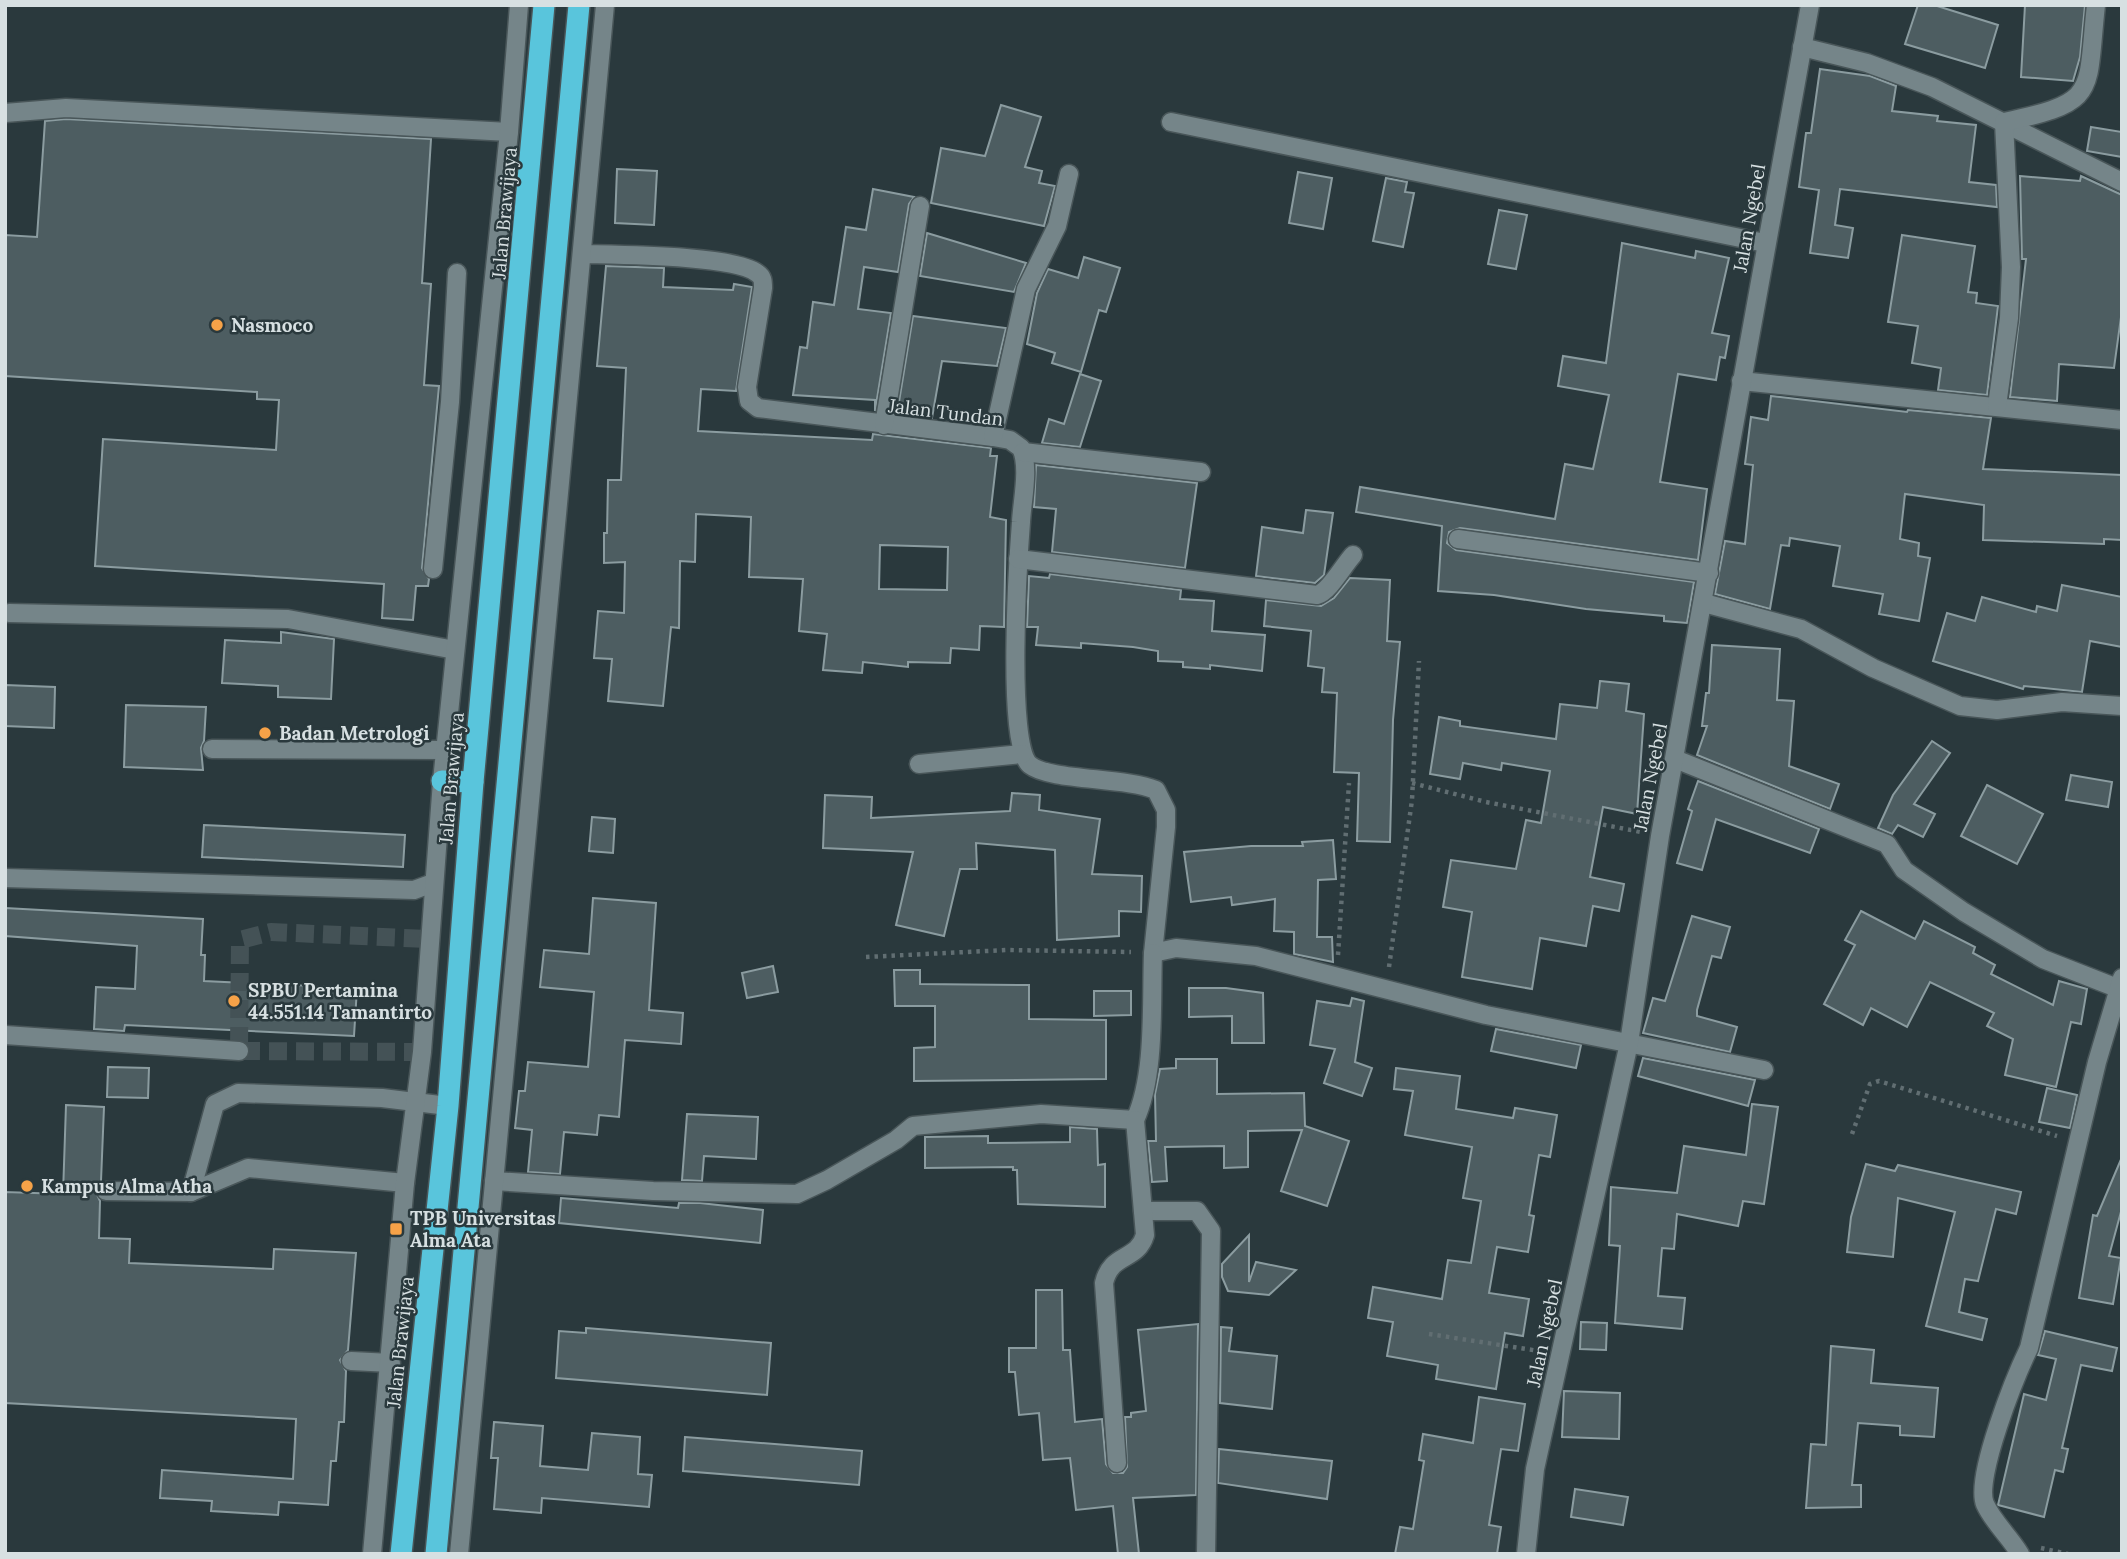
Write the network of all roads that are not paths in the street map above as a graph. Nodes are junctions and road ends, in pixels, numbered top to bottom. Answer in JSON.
{"nodes":[{"id":1,"x":519,"y":5,"type":"edge"},
{"id":2,"x":544,"y":5,"type":"edge"},
{"id":3,"x":579,"y":5,"type":"edge"},
{"id":4,"x":605,"y":5,"type":"edge"},
{"id":5,"x":1810,"y":5,"type":"edge"},
{"id":6,"x":2096,"y":5,"type":"edge"},
{"id":7,"x":1802,"y":47,"type":"junction"},
{"id":8,"x":5,"y":113,"type":"edge"},
{"id":9,"x":1171,"y":121,"type":"dead end"},
{"id":10,"x":2004,"y":122,"type":"junction"},
{"id":11,"x":509,"y":132,"type":"junction"},
{"id":12,"x":1069,"y":174,"type":"dead end"},
{"id":13,"x":2122,"y":182,"type":"edge"},
{"id":14,"x":920,"y":206,"type":"dead end"},
{"id":15,"x":1765,"y":243,"type":"junction"},
{"id":16,"x":582,"y":254,"type":"junction"},
{"id":17,"x":457,"y":272,"type":"dead end"},
{"id":18,"x":1741,"y":381,"type":"junction"},
{"id":19,"x":450,"y":401,"type":"junction"},
{"id":20,"x":480,"y":404,"type":"junction"},
{"id":21,"x":1997,"y":405,"type":"junction"},
{"id":22,"x":2122,"y":420,"type":"edge"},
{"id":23,"x":884,"y":425,"type":"junction"},
{"id":24,"x":993,"y":436,"type":"junction"},
{"id":25,"x":1023,"y":452,"type":"junction"},
{"id":26,"x":1201,"y":472,"type":"dead end"},
{"id":27,"x":1458,"y":539,"type":"dead end"},
{"id":28,"x":1353,"y":555,"type":"dead end"},
{"id":29,"x":1018,"y":559,"type":"junction"},
{"id":30,"x":433,"y":569,"type":"dead end"},
{"id":31,"x":1709,"y":573,"type":"junction"},
{"id":32,"x":1704,"y":603,"type":"junction"},
{"id":33,"x":9,"y":613,"type":"dead end"},
{"id":34,"x":455,"y":650,"type":"junction"},
{"id":35,"x":2122,"y":706,"type":"edge"},
{"id":36,"x":212,"y":749,"type":"dead end"},
{"id":37,"x":444,"y":750,"type":"junction"},
{"id":38,"x":1021,"y":754,"type":"junction"},
{"id":39,"x":1675,"y":759,"type":"junction"},
{"id":40,"x":919,"y":764,"type":"dead end"},
{"id":41,"x":442,"y":781,"type":"junction"},
{"id":42,"x":473,"y":782,"type":"junction"},
{"id":43,"x":5,"y":878,"type":"edge"},
{"id":44,"x":433,"y":883,"type":"junction"},
{"id":45,"x":1153,"y":953,"type":"junction"},
{"id":46,"x":2120,"y":983,"type":"edge"},
{"id":47,"x":5,"y":1035,"type":"edge"},
{"id":48,"x":1629,"y":1043,"type":"junction"},
{"id":49,"x":239,"y":1051,"type":"dead end"},
{"id":50,"x":1763,"y":1070,"type":"dead end"},
{"id":51,"x":415,"y":1102,"type":"junction"},
{"id":52,"x":448,"y":1106,"type":"junction"},
{"id":53,"x":1135,"y":1120,"type":"junction"},
{"id":54,"x":494,"y":1181,"type":"junction"},
{"id":55,"x":405,"y":1184,"type":"junction"},
{"id":56,"x":106,"y":1191,"type":"dead end"},
{"id":57,"x":191,"y":1192,"type":"junction"},
{"id":58,"x":1143,"y":1211,"type":"junction"},
{"id":59,"x":351,"y":1361,"type":"dead end"},
{"id":60,"x":391,"y":1363,"type":"junction"},
{"id":61,"x":1117,"y":1463,"type":"dead end"},
{"id":62,"x":373,"y":1554,"type":"edge"},
{"id":63,"x":401,"y":1554,"type":"edge"},
{"id":64,"x":436,"y":1554,"type":"edge"},
{"id":65,"x":459,"y":1554,"type":"edge"},
{"id":66,"x":1206,"y":1554,"type":"edge"},
{"id":67,"x":1526,"y":1554,"type":"edge"},
{"id":68,"x":2020,"y":1554,"type":"edge"}],
"edges":[{"from":1,"to":11,"type":"street"},
{"from":2,"to":42,"type":"highway","name":"Jalan Brawijaya"},
{"from":3,"to":64,"type":"highway"},
{"from":4,"to":16,"type":"street"},
{"from":5,"to":7,"type":"street","name":"Jalan Ngebel"},
{"from":6,"to":10,"type":"street"},
{"from":7,"to":10,"type":"street"},
{"from":7,"to":15,"type":"street","name":"Jalan Ngebel"},
{"from":8,"to":11,"type":"street"},
{"from":9,"to":15,"type":"street"},
{"from":10,"to":13,"type":"street"},
{"from":10,"to":21,"type":"street"},
{"from":11,"to":20,"type":"street"},
{"from":12,"to":24,"type":"street"},
{"from":14,"to":23,"type":"street"},
{"from":15,"to":18,"type":"street","name":"Jalan Ngebel"},
{"from":16,"to":23,"type":"street","name":"Jalan Tundan"},
{"from":16,"to":54,"type":"street"},
{"from":17,"to":19,"type":"street"},
{"from":18,"to":21,"type":"street"},
{"from":18,"to":31,"type":"street","name":"Jalan Ngebel"},
{"from":19,"to":20,"type":"street"},
{"from":19,"to":30,"type":"street"},
{"from":20,"to":34,"type":"street"},
{"from":21,"to":22,"type":"street"},
{"from":23,"to":24,"type":"street","name":"Jalan Tundan"},
{"from":24,"to":25,"type":"street","name":"Jalan Tundan"},
{"from":25,"to":26,"type":"street"},
{"from":25,"to":29,"type":"street"},
{"from":27,"to":31,"type":"street"},
{"from":28,"to":29,"type":"street"},
{"from":29,"to":38,"type":"street"},
{"from":31,"to":32,"type":"street","name":"Jalan Ngebel"},
{"from":32,"to":35,"type":"street"},
{"from":32,"to":39,"type":"street","name":"Jalan Ngebel"},
{"from":33,"to":34,"type":"street"},
{"from":34,"to":37,"type":"street"},
{"from":36,"to":37,"type":"street"},
{"from":37,"to":41,"type":"street"},
{"from":38,"to":40,"type":"street"},
{"from":38,"to":45,"type":"street"},
{"from":39,"to":46,"type":"street"},
{"from":39,"to":48,"type":"street","name":"Jalan Ngebel"},
{"from":41,"to":42,"type":"highway"},
{"from":41,"to":44,"type":"street"},
{"from":42,"to":52,"type":"highway","name":"Jalan Brawijaya"},
{"from":43,"to":44,"type":"street"},
{"from":44,"to":51,"type":"street"},
{"from":45,"to":48,"type":"street"},
{"from":45,"to":53,"type":"street"},
{"from":46,"to":68,"type":"street"},
{"from":47,"to":49,"type":"street"},
{"from":48,"to":50,"type":"street"},
{"from":48,"to":67,"type":"street","name":"Jalan Ngebel"},
{"from":51,"to":52,"type":"street"},
{"from":51,"to":55,"type":"street"},
{"from":51,"to":57,"type":"street"},
{"from":52,"to":63,"type":"highway","name":"Jalan Brawijaya"},
{"from":53,"to":54,"type":"street"},
{"from":53,"to":58,"type":"street"},
{"from":54,"to":65,"type":"street"},
{"from":55,"to":57,"type":"street"},
{"from":55,"to":60,"type":"street"},
{"from":56,"to":57,"type":"street"},
{"from":58,"to":61,"type":"street"},
{"from":58,"to":66,"type":"street"},
{"from":59,"to":60,"type":"street"},
{"from":60,"to":62,"type":"street"}]}
